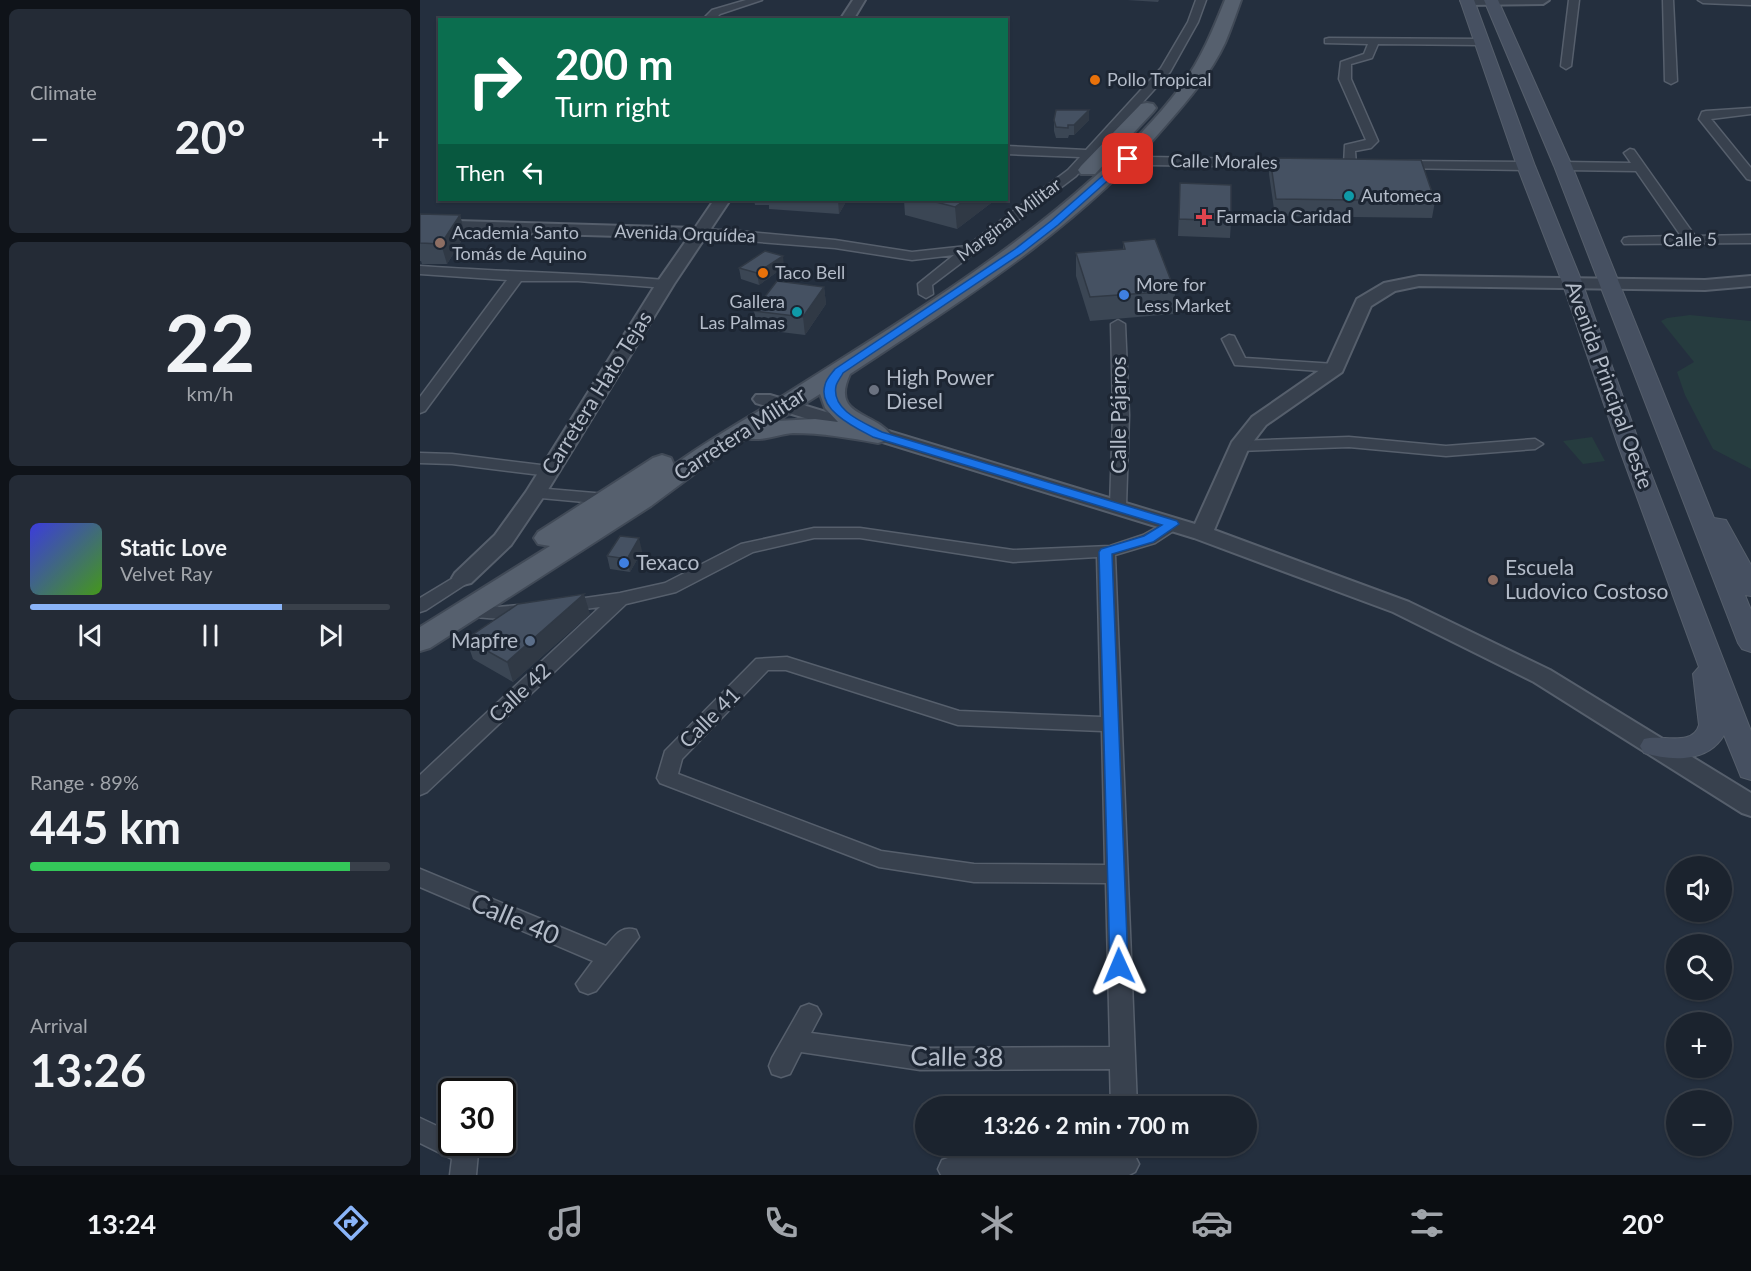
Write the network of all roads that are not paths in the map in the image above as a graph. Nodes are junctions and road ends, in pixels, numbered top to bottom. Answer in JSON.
{"nodes":[{"id":1,"x":757,"y":0,"type":"edge"},
{"id":2,"x":859,"y":0,"type":"edge"},
{"id":3,"x":1201,"y":0,"type":"edge"},
{"id":4,"x":1218,"y":0,"type":"edge"},
{"id":5,"x":1233,"y":0,"type":"edge"},
{"id":6,"x":1543,"y":0,"type":"edge"},
{"id":7,"x":1574,"y":0,"type":"edge"},
{"id":8,"x":1668,"y":0,"type":"edge"},
{"id":9,"x":1703,"y":0,"type":"edge"},
{"id":10,"x":1467,"y":1,"type":"edge"},
{"id":11,"x":1491,"y":1,"type":"edge"},
{"id":12,"x":1729,"y":1,"type":"edge"},
{"id":13,"x":1751,"y":2,"type":"edge"},
{"id":14,"x":709,"y":18,"type":"edge"},
{"id":15,"x":847,"y":18,"type":"edge"},
{"id":16,"x":1329,"y":41,"type":"dead end"},
{"id":17,"x":1374,"y":42,"type":"junction"},
{"id":18,"x":1482,"y":42,"type":"junction"},
{"id":19,"x":1566,"y":66,"type":"dead end"},
{"id":20,"x":1671,"y":81,"type":"dead end"},
{"id":21,"x":1751,"y":111,"type":"edge"},
{"id":22,"x":1008,"y":150,"type":"edge"},
{"id":23,"x":1051,"y":152,"type":"junction"},
{"id":24,"x":1630,"y":153,"type":"dead end"},
{"id":25,"x":1097,"y":155,"type":"junction"},
{"id":26,"x":1128,"y":159,"type":"junction"},
{"id":27,"x":1303,"y":164,"type":"edge"},
{"id":28,"x":1350,"y":165,"type":"edge"},
{"id":29,"x":1383,"y":165,"type":"edge"},
{"id":30,"x":1526,"y":166,"type":"junction"},
{"id":31,"x":1563,"y":166,"type":"junction"},
{"id":32,"x":1639,"y":167,"type":"junction"},
{"id":33,"x":1072,"y":173,"type":"junction"},
{"id":34,"x":1751,"y":176,"type":"edge"},
{"id":35,"x":721,"y":201,"type":"edge"},
{"id":36,"x":420,"y":225,"type":"edge"},
{"id":37,"x":698,"y":233,"type":"junction"},
{"id":38,"x":1690,"y":239,"type":"junction"},
{"id":39,"x":1751,"y":239,"type":"edge"},
{"id":40,"x":1629,"y":241,"type":"dead end"},
{"id":41,"x":969,"y":250,"type":"junction"},
{"id":42,"x":912,"y":256,"type":"junction"},
{"id":43,"x":420,"y":270,"type":"edge"},
{"id":44,"x":517,"y":277,"type":"junction"},
{"id":45,"x":1751,"y":281,"type":"edge"},
{"id":46,"x":1572,"y":282,"type":"junction"},
{"id":47,"x":1608,"y":283,"type":"junction"},
{"id":48,"x":665,"y":284,"type":"junction"},
{"id":49,"x":928,"y":287,"type":"junction"},
{"id":50,"x":1118,"y":324,"type":"dead end"},
{"id":51,"x":1229,"y":339,"type":"dead end"},
{"id":52,"x":1335,"y":368,"type":"junction"},
{"id":53,"x":839,"y":371,"type":"junction"},
{"id":54,"x":773,"y":402,"type":"junction"},
{"id":55,"x":420,"y":408,"type":"edge"},
{"id":56,"x":878,"y":435,"type":"junction"},
{"id":57,"x":720,"y":443,"type":"junction"},
{"id":58,"x":1535,"y":444,"type":"dead end"},
{"id":59,"x":1239,"y":446,"type":"junction"},
{"id":60,"x":420,"y":458,"type":"edge"},
{"id":61,"x":549,"y":471,"type":"junction"},
{"id":62,"x":1690,"y":488,"type":"junction"},
{"id":63,"x":536,"y":493,"type":"junction"},
{"id":64,"x":606,"y":499,"type":"junction"},
{"id":65,"x":1118,"y":506,"type":"junction"},
{"id":66,"x":1172,"y":524,"type":"junction"},
{"id":67,"x":1203,"y":533,"type":"junction"},
{"id":68,"x":1106,"y":552,"type":"junction"},
{"id":69,"x":463,"y":578,"type":"joint"},
{"id":70,"x":1751,"y":588,"type":"edge"},
{"id":71,"x":620,"y":599,"type":"junction"},
{"id":72,"x":420,"y":606,"type":"edge"},
{"id":73,"x":469,"y":610,"type":"junction"},
{"id":74,"x":420,"y":623,"type":"edge"},
{"id":75,"x":420,"y":641,"type":"edge"},
{"id":76,"x":1705,"y":643,"type":"junction"},
{"id":77,"x":1751,"y":643,"type":"edge"},
{"id":78,"x":1113,"y":724,"type":"junction"},
{"id":79,"x":1654,"y":746,"type":"junction"},
{"id":80,"x":1751,"y":769,"type":"edge"},
{"id":81,"x":420,"y":787,"type":"edge"},
{"id":82,"x":1751,"y":806,"type":"edge"},
{"id":83,"x":1117,"y":874,"type":"junction"},
{"id":84,"x":420,"y":879,"type":"edge"},
{"id":85,"x":628,"y":937,"type":"dead end"},
{"id":86,"x":610,"y":958,"type":"junction"},
{"id":87,"x":588,"y":984,"type":"dead end"},
{"id":88,"x":809,"y":1014,"type":"dead end"},
{"id":89,"x":794,"y":1041,"type":"junction"},
{"id":90,"x":1122,"y":1058,"type":"junction"},
{"id":91,"x":781,"y":1066,"type":"dead end"},
{"id":92,"x":1124,"y":1096,"type":"edge"},
{"id":93,"x":420,"y":1130,"type":"edge"},
{"id":94,"x":1126,"y":1162,"type":"edge"},
{"id":95,"x":951,"y":1169,"type":"dead end"},
{"id":96,"x":463,"y":1175,"type":"edge"}],
"edges":[{"from":1,"to":14,"type":"street"},
{"from":2,"to":15,"type":"street"},
{"from":3,"to":25,"type":"street","name":"Marginal Militar"},
{"from":4,"to":25,"type":"main road","name":"Carretera Militar"},
{"from":5,"to":26,"type":"main road","name":"Carretera Militar"},
{"from":6,"to":11,"type":"street"},
{"from":7,"to":19,"type":"street"},
{"from":8,"to":20,"type":"street"},
{"from":9,"to":12,"type":"street"},
{"from":10,"to":11,"type":"street"},
{"from":10,"to":18,"type":"main road","name":"Avenida Principal Oeste"},
{"from":11,"to":31,"type":"main road","name":"Avenida Principal Oeste"},
{"from":12,"to":13,"type":"street"},
{"from":16,"to":17,"type":"street"},
{"from":17,"to":18,"type":"street"},
{"from":17,"to":28,"type":"street"},
{"from":18,"to":30,"type":"main road","name":"Avenida Principal Oeste"},
{"from":21,"to":34,"type":"street"},
{"from":22,"to":23,"type":"street","name":"Calle Morales"},
{"from":23,"to":25,"type":"street","name":"Calle Morales"},
{"from":23,"to":33,"type":"street"},
{"from":24,"to":32,"type":"street"},
{"from":25,"to":26,"type":"street","name":"Calle Morales"},
{"from":25,"to":33,"type":"street","name":"Marginal Militar"},
{"from":25,"to":49,"type":"main road","name":"Carretera Militar"},
{"from":26,"to":27,"type":"street","name":"Calle Morales"},
{"from":26,"to":53,"type":"main road","name":"Carretera Militar"},
{"from":29,"to":30,"type":"street"},
{"from":30,"to":46,"type":"main road","name":"Avenida Principal Oeste"},
{"from":31,"to":32,"type":"street"},
{"from":31,"to":47,"type":"main road","name":"Avenida Principal Oeste"},
{"from":32,"to":38,"type":"street"},
{"from":33,"to":41,"type":"street","name":"Marginal Militar"},
{"from":35,"to":37,"type":"street","name":"Carretera Hato Tejas"},
{"from":36,"to":37,"type":"street","name":"Avenida Orquídea"},
{"from":37,"to":42,"type":"street","name":"Avenida Orquídea"},
{"from":37,"to":48,"type":"street","name":"Carretera Hato Tejas"},
{"from":38,"to":39,"type":"street","name":"Calle 5"},
{"from":38,"to":40,"type":"street","name":"Calle 5"},
{"from":41,"to":42,"type":"street","name":"Avenida Orquídea"},
{"from":41,"to":49,"type":"street","name":"Marginal Militar"},
{"from":42,"to":49,"type":"street"},
{"from":43,"to":44,"type":"street"},
{"from":44,"to":48,"type":"street"},
{"from":44,"to":55,"type":"street"},
{"from":45,"to":47,"type":"street"},
{"from":46,"to":47,"type":"street"},
{"from":46,"to":52,"type":"street"},
{"from":46,"to":76,"type":"main road","name":"Avenida Principal Oeste"},
{"from":47,"to":62,"type":"main road","name":"Avenida Principal Oeste"},
{"from":48,"to":61,"type":"street","name":"Carretera Hato Tejas"},
{"from":49,"to":54,"type":"main road","name":"Carretera Militar"},
{"from":50,"to":65,"type":"street","name":"Calle Pájaros"},
{"from":51,"to":52,"type":"street"},
{"from":52,"to":59,"type":"street"},
{"from":53,"to":54,"type":"main road","name":"Carretera Militar"},
{"from":53,"to":56,"type":"main road"},
{"from":54,"to":56,"type":"street"},
{"from":54,"to":57,"type":"main road","name":"Carretera Militar"},
{"from":54,"to":64,"type":"main road","name":"Carretera Militar"},
{"from":56,"to":57,"type":"main road"},
{"from":56,"to":65,"type":"street"},
{"from":57,"to":73,"type":"main road","name":"Carretera Militar"},
{"from":58,"to":59,"type":"street"},
{"from":59,"to":67,"type":"street"},
{"from":60,"to":61,"type":"street"},
{"from":61,"to":63,"type":"street","name":"Carretera Hato Tejas"},
{"from":62,"to":70,"type":"main road"},
{"from":62,"to":77,"type":"main road","name":"Avenida Principal Oeste"},
{"from":63,"to":64,"type":"street"},
{"from":63,"to":69,"type":"street","name":"Carretera Hato Tejas"},
{"from":64,"to":74,"type":"main road","name":"Carretera Militar"},
{"from":65,"to":66,"type":"street"},
{"from":66,"to":67,"type":"street"},
{"from":66,"to":68,"type":"street"},
{"from":67,"to":79,"type":"street"},
{"from":68,"to":71,"type":"street"},
{"from":68,"to":78,"type":"street"},
{"from":69,"to":72,"type":"street"},
{"from":71,"to":73,"type":"street"},
{"from":71,"to":81,"type":"street","name":"Calle 42"},
{"from":73,"to":75,"type":"main road","name":"Carretera Militar"},
{"from":76,"to":79,"type":"main road"},
{"from":76,"to":80,"type":"main road","name":"Avenida Principal Oeste"},
{"from":78,"to":83,"type":"street"},
{"from":78,"to":83,"type":"street","name":"Calle 41"},
{"from":79,"to":82,"type":"street"},
{"from":83,"to":90,"type":"street"},
{"from":84,"to":86,"type":"street","name":"Calle 40"},
{"from":85,"to":86,"type":"street"},
{"from":86,"to":87,"type":"street"},
{"from":88,"to":89,"type":"street"},
{"from":89,"to":90,"type":"street","name":"Calle 38"},
{"from":89,"to":91,"type":"street"},
{"from":90,"to":92,"type":"street"},
{"from":93,"to":96,"type":"street"},
{"from":94,"to":95,"type":"street"}]}
